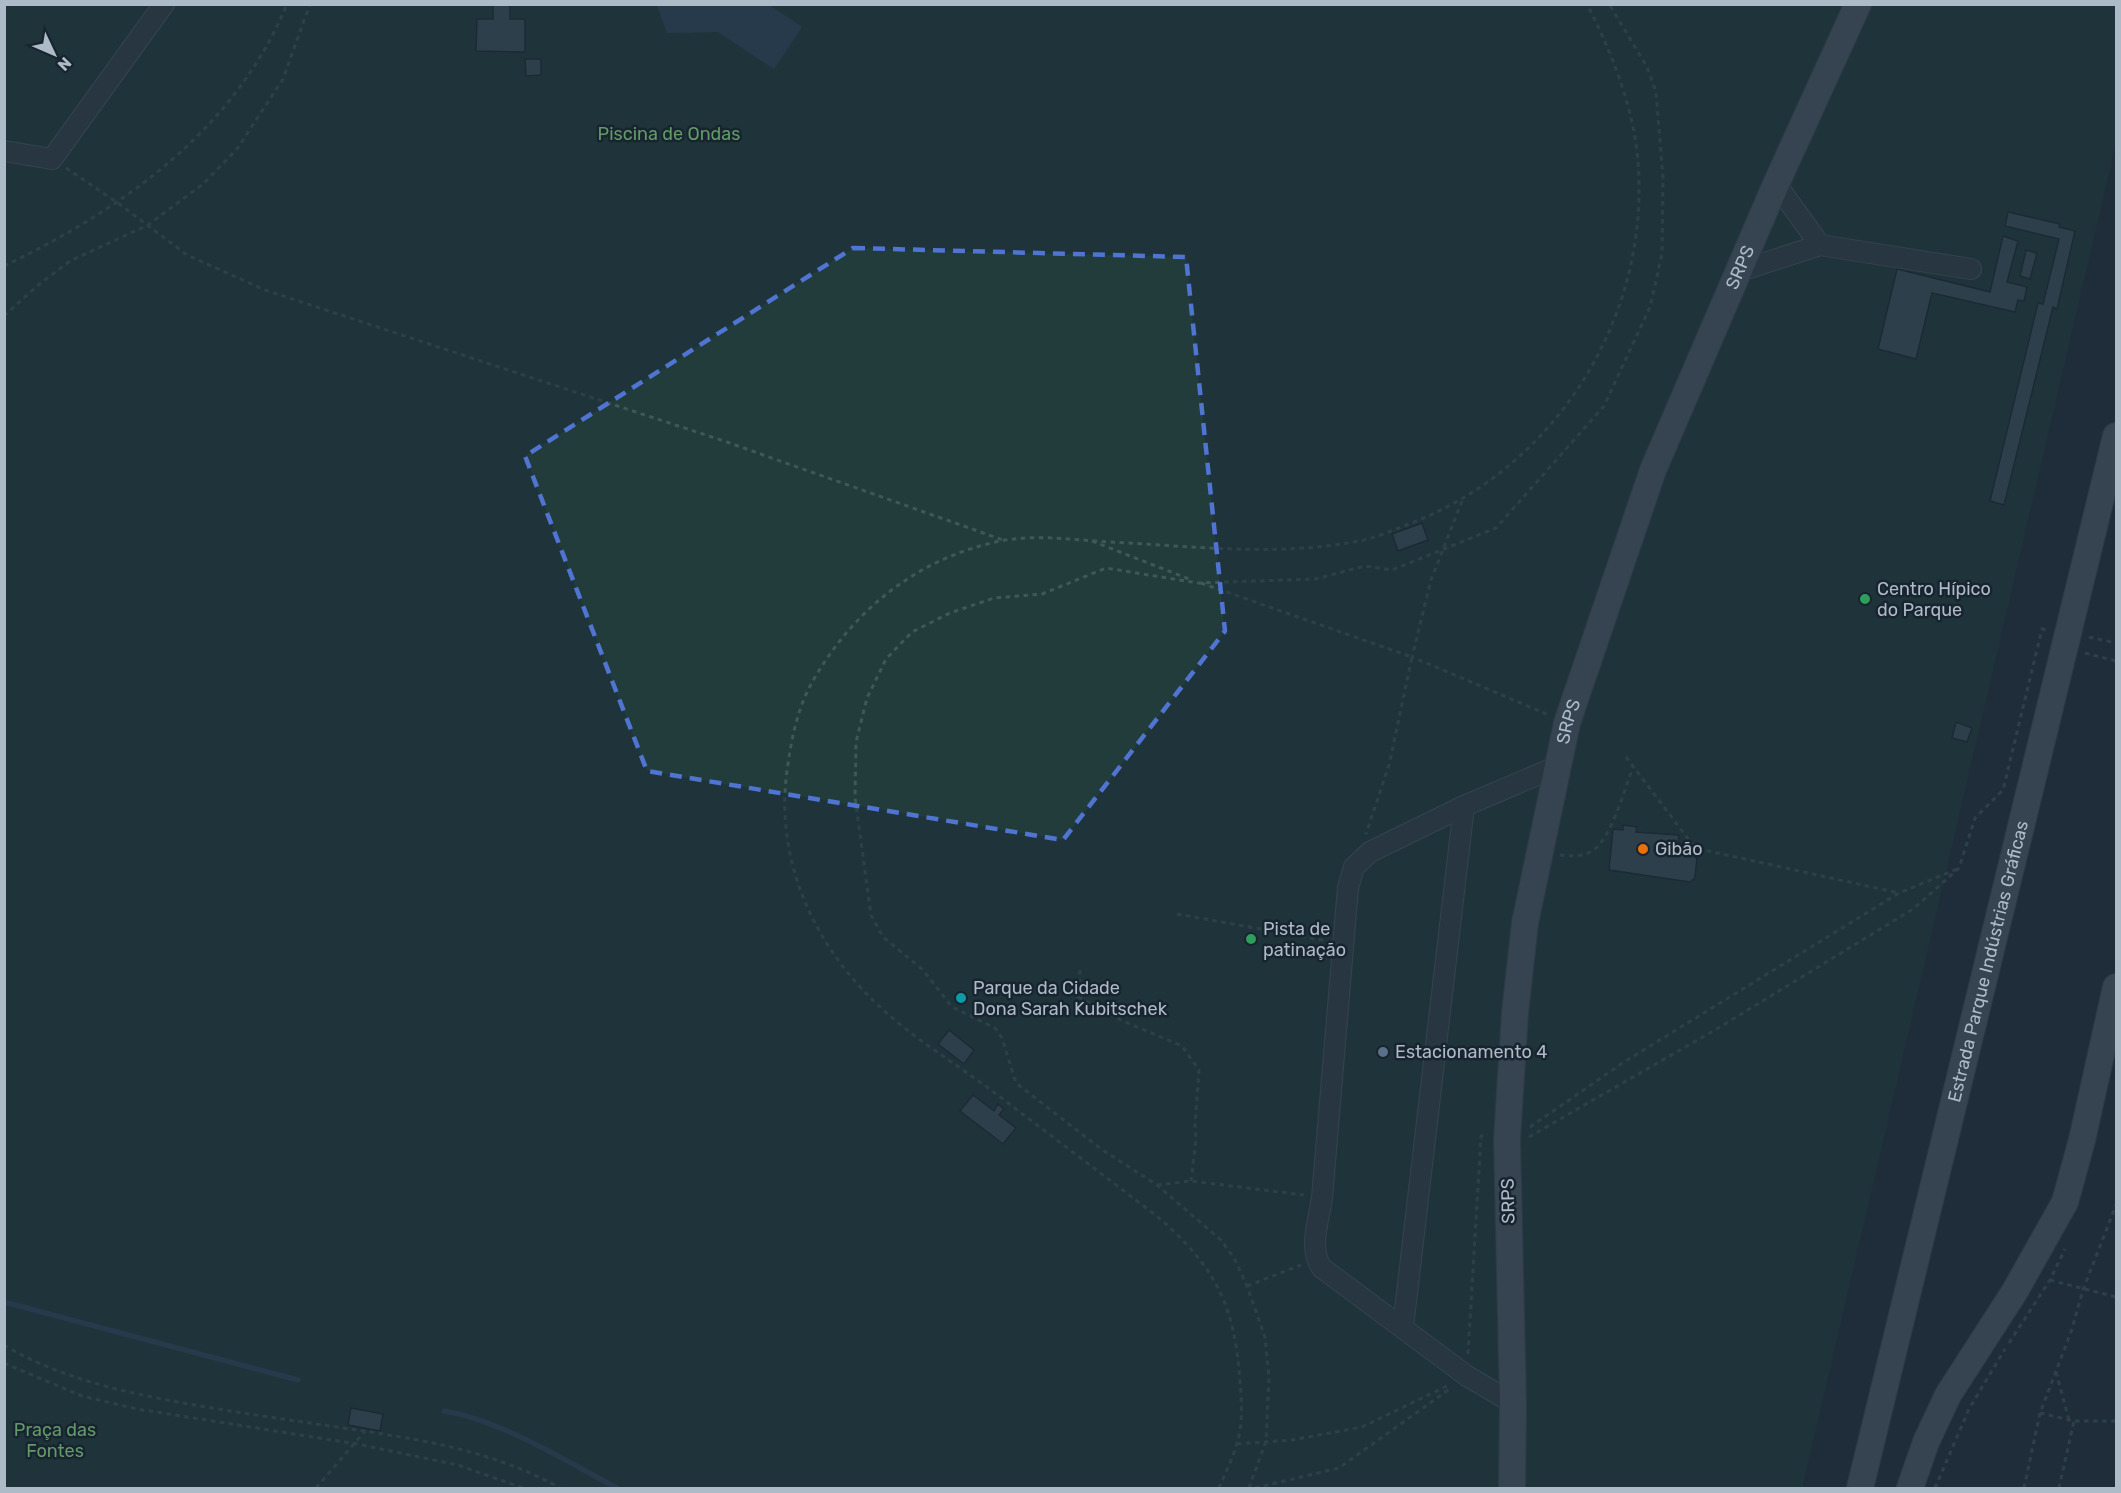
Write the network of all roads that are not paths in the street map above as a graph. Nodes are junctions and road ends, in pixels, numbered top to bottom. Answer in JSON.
{"nodes":[{"id":1,"x":164,"y":4,"type":"edge"},
{"id":2,"x":1858,"y":4,"type":"edge"},
{"id":3,"x":4,"y":151,"type":"edge"},
{"id":4,"x":1776,"y":184,"type":"junction"},
{"id":5,"x":1820,"y":244,"type":"junction"},
{"id":6,"x":1971,"y":269,"type":"dead end"},
{"id":7,"x":1740,"y":271,"type":"junction"},
{"id":8,"x":2116,"y":436,"type":"edge"},
{"id":9,"x":1556,"y":767,"type":"junction"},
{"id":10,"x":1464,"y":806,"type":"junction"},
{"id":11,"x":2116,"y":987,"type":"edge"},
{"id":12,"x":1402,"y":1327,"type":"junction"},
{"id":13,"x":1513,"y":1403,"type":"junction"},
{"id":14,"x":1512,"y":1488,"type":"edge"},
{"id":15,"x":1860,"y":1488,"type":"edge"},
{"id":16,"x":1910,"y":1488,"type":"edge"}],
"edges":[{"from":1,"to":3,"type":"lane"},
{"from":2,"to":4,"type":"main road","name":"SRPS"},
{"from":4,"to":5,"type":"lane"},
{"from":4,"to":7,"type":"main road","name":"SRPS"},
{"from":5,"to":6,"type":"lane"},
{"from":5,"to":7,"type":"lane"},
{"from":7,"to":9,"type":"main road","name":"SRPS"},
{"from":8,"to":15,"type":"main road","name":"Estrada Parque Indústrias Gráficas"},
{"from":9,"to":10,"type":"lane"},
{"from":9,"to":13,"type":"main road","name":"SRPS"},
{"from":10,"to":12,"type":"lane"},
{"from":10,"to":12,"type":"lane"},
{"from":11,"to":16,"type":"main road"},
{"from":12,"to":13,"type":"lane"},
{"from":13,"to":14,"type":"main road","name":"SRPS"}]}
